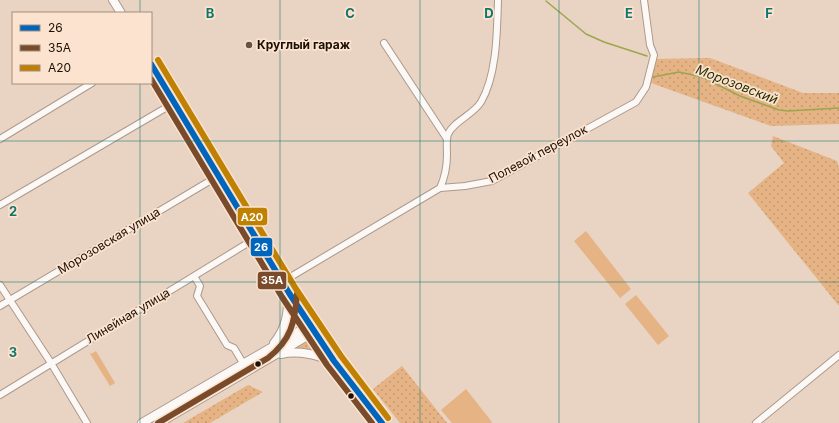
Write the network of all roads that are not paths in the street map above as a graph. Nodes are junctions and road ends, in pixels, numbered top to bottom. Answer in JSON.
{"nodes":[{"id":1,"x":113,"y":0,"type":"edge"},
{"id":2,"x":498,"y":0,"type":"edge"},
{"id":3,"x":644,"y":0,"type":"edge"},
{"id":4,"x":120,"y":12,"type":"edge"},
{"id":5,"x":384,"y":43,"type":"dead end"},
{"id":6,"x":152,"y":66,"type":"edge"},
{"id":7,"x":90,"y":84,"type":"edge"},
{"id":8,"x":174,"y":103,"type":"junction"},
{"id":9,"x":0,"y":139,"type":"edge"},
{"id":10,"x":447,"y":139,"type":"junction"},
{"id":11,"x":218,"y":176,"type":"junction"},
{"id":12,"x":440,"y":188,"type":"junction"},
{"id":13,"x":0,"y":205,"type":"edge"},
{"id":14,"x":256,"y":238,"type":"junction"},
{"id":15,"x":194,"y":276,"type":"junction"},
{"id":16,"x":282,"y":282,"type":"junction"},
{"id":17,"x":0,"y":285,"type":"edge"},
{"id":18,"x":289,"y":293,"type":"junction"},
{"id":19,"x":10,"y":300,"type":"junction"},
{"id":20,"x":0,"y":306,"type":"edge"},
{"id":21,"x":310,"y":325,"type":"junction"},
{"id":22,"x":314,"y":332,"type":"junction"},
{"id":23,"x":264,"y":351,"type":"junction"},
{"id":24,"x":839,"y":355,"type":"edge"},
{"id":25,"x":271,"y":358,"type":"junction"},
{"id":26,"x":334,"y":361,"type":"junction"},
{"id":27,"x":51,"y":363,"type":"junction"},
{"id":28,"x":243,"y":363,"type":"junction"},
{"id":29,"x":0,"y":394,"type":"edge"},
{"id":30,"x":183,"y":399,"type":"junction"},
{"id":31,"x":188,"y":406,"type":"junction"},
{"id":32,"x":87,"y":423,"type":"edge"},
{"id":33,"x":142,"y":423,"type":"edge"},
{"id":34,"x":159,"y":423,"type":"edge"},
{"id":35,"x":382,"y":423,"type":"edge"},
{"id":36,"x":756,"y":423,"type":"edge"}],
"edges":[{"from":1,"to":4,"type":"main road"},
{"from":2,"to":10,"type":"street"},
{"from":3,"to":12,"type":"street","name":"Полевой переулок"},
{"from":5,"to":10,"type":"street"},
{"from":6,"to":8,"type":"main road"},
{"from":7,"to":9,"type":"street"},
{"from":8,"to":11,"type":"main road"},
{"from":8,"to":13,"type":"street"},
{"from":10,"to":12,"type":"street"},
{"from":11,"to":14,"type":"main road"},
{"from":11,"to":19,"type":"street","name":"Морозовская улица"},
{"from":12,"to":16,"type":"street","name":"Полевой переулок"},
{"from":14,"to":15,"type":"street","name":"Линейная улица"},
{"from":14,"to":16,"type":"main road"},
{"from":15,"to":27,"type":"street","name":"Линейная улица"},
{"from":15,"to":28,"type":"street"},
{"from":16,"to":18,"type":"main road"},
{"from":17,"to":19,"type":"street"},
{"from":18,"to":21,"type":"main road"},
{"from":18,"to":23,"type":"main road"},
{"from":19,"to":20,"type":"street","name":"Морозовская улица"},
{"from":19,"to":27,"type":"street"},
{"from":21,"to":22,"type":"main road"},
{"from":21,"to":23,"type":"main road"},
{"from":22,"to":25,"type":"main road"},
{"from":22,"to":26,"type":"main road"},
{"from":23,"to":28,"type":"main road"},
{"from":24,"to":36,"type":"street"},
{"from":25,"to":26,"type":"main road"},
{"from":25,"to":31,"type":"main road"},
{"from":26,"to":35,"type":"main road"},
{"from":27,"to":29,"type":"street","name":"Линейная улица"},
{"from":27,"to":32,"type":"street"},
{"from":28,"to":30,"type":"main road"},
{"from":30,"to":31,"type":"main road"},
{"from":30,"to":33,"type":"main road"},
{"from":31,"to":34,"type":"main road"}]}
